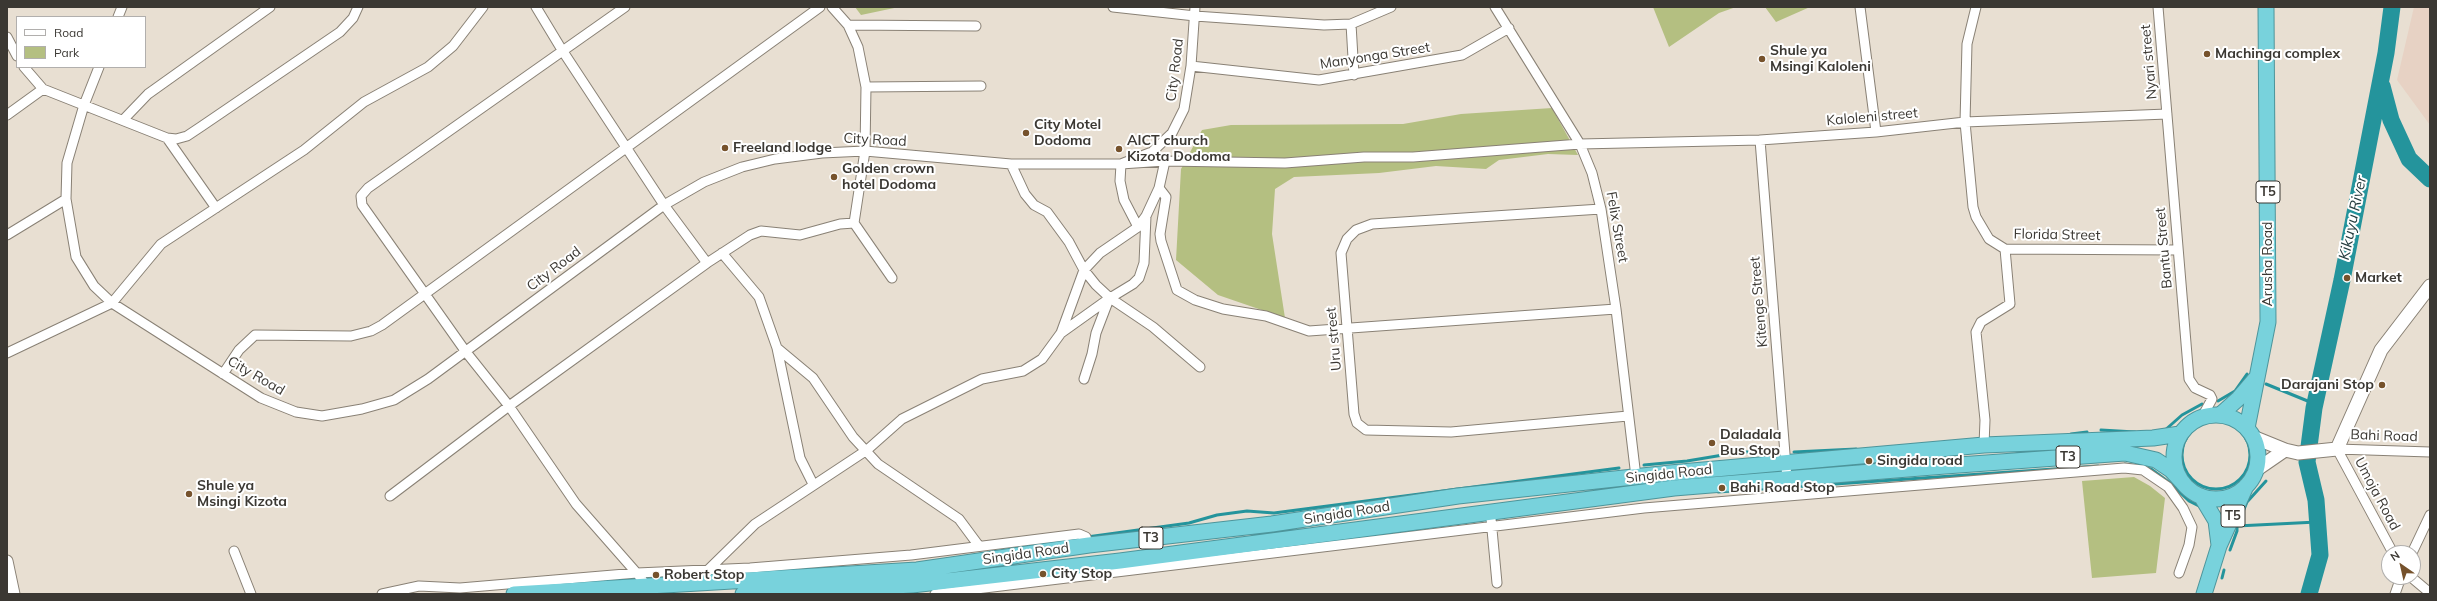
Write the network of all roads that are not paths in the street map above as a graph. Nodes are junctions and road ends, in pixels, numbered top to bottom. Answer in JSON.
{"nodes":[{"id":1,"x":270,"y":7,"type":"edge"},
{"id":2,"x":358,"y":7,"type":"edge"},
{"id":3,"x":483,"y":7,"type":"edge"},
{"id":4,"x":536,"y":7,"type":"edge"},
{"id":5,"x":625,"y":7,"type":"edge"},
{"id":6,"x":820,"y":7,"type":"edge"},
{"id":7,"x":832,"y":7,"type":"edge"},
{"id":8,"x":1113,"y":7,"type":"edge"},
{"id":9,"x":1391,"y":7,"type":"edge"},
{"id":10,"x":1495,"y":7,"type":"edge"},
{"id":11,"x":1860,"y":7,"type":"edge"},
{"id":12,"x":1976,"y":7,"type":"edge"},
{"id":13,"x":2158,"y":7,"type":"edge"},
{"id":14,"x":2266,"y":7,"type":"edge"},
{"id":15,"x":1195,"y":12,"type":"edge"},
{"id":16,"x":1351,"y":24,"type":"junction"},
{"id":17,"x":848,"y":25,"type":"junction"},
{"id":18,"x":976,"y":26,"type":"dead end"},
{"id":19,"x":1509,"y":28,"type":"junction"},
{"id":20,"x":7,"y":37,"type":"edge"},
{"id":21,"x":562,"y":50,"type":"junction"},
{"id":22,"x":16,"y":54,"type":"edge"},
{"id":23,"x":1191,"y":66,"type":"junction"},
{"id":24,"x":25,"y":68,"type":"edge"},
{"id":25,"x":99,"y":68,"type":"edge"},
{"id":26,"x":1354,"y":75,"type":"junction"},
{"id":27,"x":981,"y":86,"type":"dead end"},
{"id":28,"x":866,"y":87,"type":"junction"},
{"id":29,"x":43,"y":88,"type":"junction"},
{"id":30,"x":84,"y":105,"type":"junction"},
{"id":31,"x":2167,"y":114,"type":"junction"},
{"id":32,"x":7,"y":115,"type":"edge"},
{"id":33,"x":124,"y":119,"type":"junction"},
{"id":34,"x":1965,"y":122,"type":"junction"},
{"id":35,"x":1876,"y":132,"type":"junction"},
{"id":36,"x":167,"y":138,"type":"junction"},
{"id":37,"x":1760,"y":140,"type":"junction"},
{"id":38,"x":1580,"y":144,"type":"junction"},
{"id":39,"x":626,"y":147,"type":"junction"},
{"id":40,"x":864,"y":151,"type":"junction"},
{"id":41,"x":1165,"y":161,"type":"junction"},
{"id":42,"x":1011,"y":164,"type":"junction"},
{"id":43,"x":1121,"y":164,"type":"junction"},
{"id":44,"x":1160,"y":188,"type":"junction"},
{"id":45,"x":66,"y":199,"type":"junction"},
{"id":46,"x":664,"y":205,"type":"junction"},
{"id":47,"x":216,"y":208,"type":"junction"},
{"id":48,"x":1601,"y":209,"type":"junction"},
{"id":49,"x":1146,"y":216,"type":"junction"},
{"id":50,"x":854,"y":223,"type":"junction"},
{"id":51,"x":1138,"y":227,"type":"junction"},
{"id":52,"x":7,"y":235,"type":"edge"},
{"id":53,"x":2005,"y":249,"type":"junction"},
{"id":54,"x":2178,"y":250,"type":"junction"},
{"id":55,"x":722,"y":253,"type":"junction"},
{"id":56,"x":707,"y":263,"type":"junction"},
{"id":57,"x":1084,"y":270,"type":"junction"},
{"id":58,"x":892,"y":278,"type":"dead end"},
{"id":59,"x":2430,"y":286,"type":"edge"},
{"id":60,"x":425,"y":293,"type":"junction"},
{"id":61,"x":1110,"y":298,"type":"junction"},
{"id":62,"x":112,"y":303,"type":"junction"},
{"id":63,"x":1616,"y":309,"type":"junction"},
{"id":64,"x":1347,"y":328,"type":"junction"},
{"id":65,"x":1061,"y":333,"type":"junction"},
{"id":66,"x":777,"y":348,"type":"junction"},
{"id":67,"x":466,"y":352,"type":"junction"},
{"id":68,"x":7,"y":353,"type":"edge"},
{"id":69,"x":1200,"y":367,"type":"dead end"},
{"id":70,"x":223,"y":374,"type":"junction"},
{"id":71,"x":2257,"y":377,"type":"junction"},
{"id":72,"x":1084,"y":379,"type":"dead end"},
{"id":73,"x":509,"y":406,"type":"junction"},
{"id":74,"x":2220,"y":415,"type":"junction"},
{"id":75,"x":1628,"y":416,"type":"junction"},
{"id":76,"x":2202,"y":417,"type":"junction"},
{"id":77,"x":2250,"y":433,"type":"junction"},
{"id":78,"x":2180,"y":434,"type":"junction"},
{"id":79,"x":1984,"y":444,"type":"junction"},
{"id":80,"x":2337,"y":449,"type":"junction"},
{"id":81,"x":867,"y":450,"type":"junction"},
{"id":82,"x":2292,"y":452,"type":"junction"},
{"id":83,"x":2430,"y":452,"type":"edge"},
{"id":84,"x":1786,"y":462,"type":"junction"},
{"id":85,"x":2256,"y":470,"type":"junction"},
{"id":86,"x":1636,"y":477,"type":"junction"},
{"id":87,"x":1787,"y":479,"type":"junction"},
{"id":88,"x":2183,"y":483,"type":"junction"},
{"id":89,"x":813,"y":484,"type":"junction"},
{"id":90,"x":2246,"y":486,"type":"junction"},
{"id":91,"x":390,"y":496,"type":"dead end"},
{"id":92,"x":2201,"y":496,"type":"junction"},
{"id":93,"x":2430,"y":515,"type":"edge"},
{"id":94,"x":1491,"y":519,"type":"junction"},
{"id":95,"x":1089,"y":545,"type":"junction"},
{"id":96,"x":2389,"y":545,"type":"edge"},
{"id":97,"x":2416,"y":545,"type":"edge"},
{"id":98,"x":979,"y":546,"type":"junction"},
{"id":99,"x":2219,"y":546,"type":"junction"},
{"id":100,"x":234,"y":550,"type":"dead end"},
{"id":101,"x":7,"y":560,"type":"edge"},
{"id":102,"x":708,"y":570,"type":"junction"},
{"id":103,"x":2179,"y":573,"type":"dead end"},
{"id":104,"x":1497,"y":583,"type":"dead end"},
{"id":105,"x":642,"y":584,"type":"edge"},
{"id":106,"x":2420,"y":585,"type":"edge"},
{"id":107,"x":913,"y":589,"type":"edge"},
{"id":108,"x":2430,"y":593,"type":"edge"},
{"id":109,"x":14,"y":594,"type":"edge"},
{"id":110,"x":251,"y":594,"type":"edge"},
{"id":111,"x":382,"y":594,"type":"edge"},
{"id":112,"x":514,"y":594,"type":"edge"},
{"id":113,"x":743,"y":594,"type":"edge"},
{"id":114,"x":935,"y":594,"type":"edge"},
{"id":115,"x":2204,"y":594,"type":"edge"}],
"edges":[{"from":1,"to":33,"type":"street"},
{"from":2,"to":36,"type":"street"},
{"from":3,"to":47,"type":"street"},
{"from":4,"to":21,"type":"street"},
{"from":5,"to":21,"type":"street"},
{"from":6,"to":39,"type":"street"},
{"from":7,"to":17,"type":"street"},
{"from":8,"to":15,"type":"street"},
{"from":9,"to":16,"type":"street"},
{"from":10,"to":19,"type":"street","name":"Felix Street"},
{"from":11,"to":35,"type":"street"},
{"from":12,"to":34,"type":"street","name":"Florida Street"},
{"from":13,"to":31,"type":"street","name":"Nyari street"},
{"from":14,"to":71,"type":"highway","name":"Arusha Road","number":"T5"},
{"from":15,"to":16,"type":"street"},
{"from":15,"to":23,"type":"street","name":"City Road"},
{"from":16,"to":26,"type":"street"},
{"from":17,"to":18,"type":"street"},
{"from":17,"to":28,"type":"street"},
{"from":19,"to":26,"type":"street","name":"Manyonga Street"},
{"from":19,"to":38,"type":"street","name":"Felix Street"},
{"from":20,"to":22,"type":"street"},
{"from":21,"to":39,"type":"street"},
{"from":21,"to":60,"type":"street"},
{"from":23,"to":26,"type":"street","name":"Manyonga Street"},
{"from":23,"to":43,"type":"street","name":"City Road"},
{"from":24,"to":29,"type":"street"},
{"from":25,"to":30,"type":"street","name":"City Road"},
{"from":27,"to":28,"type":"street"},
{"from":28,"to":40,"type":"street"},
{"from":29,"to":30,"type":"street"},
{"from":29,"to":32,"type":"street"},
{"from":30,"to":33,"type":"street"},
{"from":30,"to":45,"type":"street","name":"City Road"},
{"from":31,"to":34,"type":"street","name":"Kaloleni street"},
{"from":31,"to":54,"type":"street","name":"Bantu Street"},
{"from":33,"to":36,"type":"street"},
{"from":34,"to":35,"type":"street","name":"Kaloleni street"},
{"from":34,"to":53,"type":"street","name":"Florida Street"},
{"from":35,"to":37,"type":"street","name":"Kaloleni street"},
{"from":36,"to":47,"type":"street"},
{"from":37,"to":38,"type":"street","name":"Kaloleni street"},
{"from":37,"to":84,"type":"street","name":"Kitenge Street"},
{"from":38,"to":41,"type":"street","name":"Kaloleni street"},
{"from":38,"to":48,"type":"street","name":"Felix Street"},
{"from":39,"to":46,"type":"street"},
{"from":39,"to":60,"type":"street"},
{"from":40,"to":42,"type":"street","name":"City Road"},
{"from":40,"to":46,"type":"street","name":"City Road"},
{"from":40,"to":50,"type":"street"},
{"from":41,"to":43,"type":"street","name":"Kaloleni street"},
{"from":41,"to":44,"type":"street"},
{"from":42,"to":43,"type":"street","name":"City Road"},
{"from":42,"to":57,"type":"street"},
{"from":43,"to":51,"type":"street"},
{"from":44,"to":49,"type":"street"},
{"from":44,"to":64,"type":"street"},
{"from":45,"to":52,"type":"street"},
{"from":45,"to":62,"type":"street","name":"City Road"},
{"from":46,"to":56,"type":"street"},
{"from":46,"to":67,"type":"street","name":"City Road"},
{"from":47,"to":62,"type":"street"},
{"from":48,"to":63,"type":"street","name":"Felix Street"},
{"from":48,"to":64,"type":"street","name":"Uru street"},
{"from":49,"to":51,"type":"street"},
{"from":49,"to":61,"type":"street"},
{"from":50,"to":55,"type":"street"},
{"from":50,"to":58,"type":"street"},
{"from":51,"to":57,"type":"street"},
{"from":53,"to":54,"type":"street","name":"Florida Street"},
{"from":53,"to":79,"type":"street"},
{"from":54,"to":76,"type":"street","name":"Bantu Street"},
{"from":55,"to":56,"type":"street"},
{"from":55,"to":66,"type":"street"},
{"from":56,"to":73,"type":"street"},
{"from":57,"to":61,"type":"street"},
{"from":57,"to":65,"type":"street"},
{"from":59,"to":80,"type":"main road"},
{"from":60,"to":67,"type":"street"},
{"from":60,"to":70,"type":"street"},
{"from":61,"to":65,"type":"street"},
{"from":61,"to":69,"type":"street"},
{"from":61,"to":72,"type":"street"},
{"from":62,"to":68,"type":"street"},
{"from":62,"to":70,"type":"street","name":"City Road"},
{"from":63,"to":64,"type":"street"},
{"from":63,"to":75,"type":"street","name":"Felix Street"},
{"from":64,"to":75,"type":"street","name":"Uru street"},
{"from":65,"to":81,"type":"street"},
{"from":66,"to":81,"type":"street"},
{"from":66,"to":89,"type":"street"},
{"from":67,"to":70,"type":"street","name":"City Road"},
{"from":67,"to":73,"type":"street"},
{"from":71,"to":74,"type":"highway","number":"T5"},
{"from":71,"to":77,"type":"highway","number":"T5"},
{"from":73,"to":91,"type":"street"},
{"from":73,"to":105,"type":"street"},
{"from":74,"to":76,"type":"highway"},
{"from":74,"to":77,"type":"highway"},
{"from":75,"to":86,"type":"street","name":"Felix Street"},
{"from":76,"to":78,"type":"highway"},
{"from":77,"to":82,"type":"main road"},
{"from":77,"to":85,"type":"highway","number":"T5"},
{"from":78,"to":79,"type":"highway","name":"Singida Road","number":"T3"},
{"from":78,"to":88,"type":"highway"},
{"from":79,"to":84,"type":"highway","name":"Singida Road","number":"T3"},
{"from":80,"to":82,"type":"main road"},
{"from":80,"to":83,"type":"street","name":"Bahi Road"},
{"from":80,"to":96,"type":"street","name":"Umoja Road"},
{"from":81,"to":89,"type":"street"},
{"from":81,"to":98,"type":"street"},
{"from":82,"to":85,"type":"main road"},
{"from":84,"to":86,"type":"highway","name":"Singida Road","number":"T3"},
{"from":84,"to":87,"type":"street","name":"Kitenge Street"},
{"from":85,"to":90,"type":"highway","number":"T5"},
{"from":86,"to":95,"type":"highway","name":"Singida Road","number":"T3"},
{"from":87,"to":88,"type":"highway","name":"Singida Road","number":"T3"},
{"from":87,"to":94,"type":"highway","name":"Singida Road","number":"T3"},
{"from":88,"to":92,"type":"highway","number":"T5"},
{"from":89,"to":102,"type":"street"},
{"from":90,"to":92,"type":"highway","number":"T5"},
{"from":90,"to":99,"type":"highway","number":"T5"},
{"from":92,"to":99,"type":"highway","number":"T5"},
{"from":93,"to":97,"type":"street"},
{"from":94,"to":103,"type":"street"},
{"from":94,"to":104,"type":"street"},
{"from":94,"to":107,"type":"highway","name":"Singida Road","number":"T3"},
{"from":94,"to":114,"type":"street"},
{"from":95,"to":98,"type":"street"},
{"from":95,"to":105,"type":"highway","name":"Singida Road","number":"T3"},
{"from":98,"to":102,"type":"street"},
{"from":99,"to":115,"type":"highway","number":"T5"},
{"from":100,"to":110,"type":"street"},
{"from":101,"to":109,"type":"street"},
{"from":102,"to":105,"type":"street"},
{"from":105,"to":111,"type":"street"},
{"from":105,"to":112,"type":"highway","name":"Singida Road","number":"T3"},
{"from":106,"to":108,"type":"street"},
{"from":107,"to":113,"type":"highway","name":"Singida Road","number":"T3"}]}
